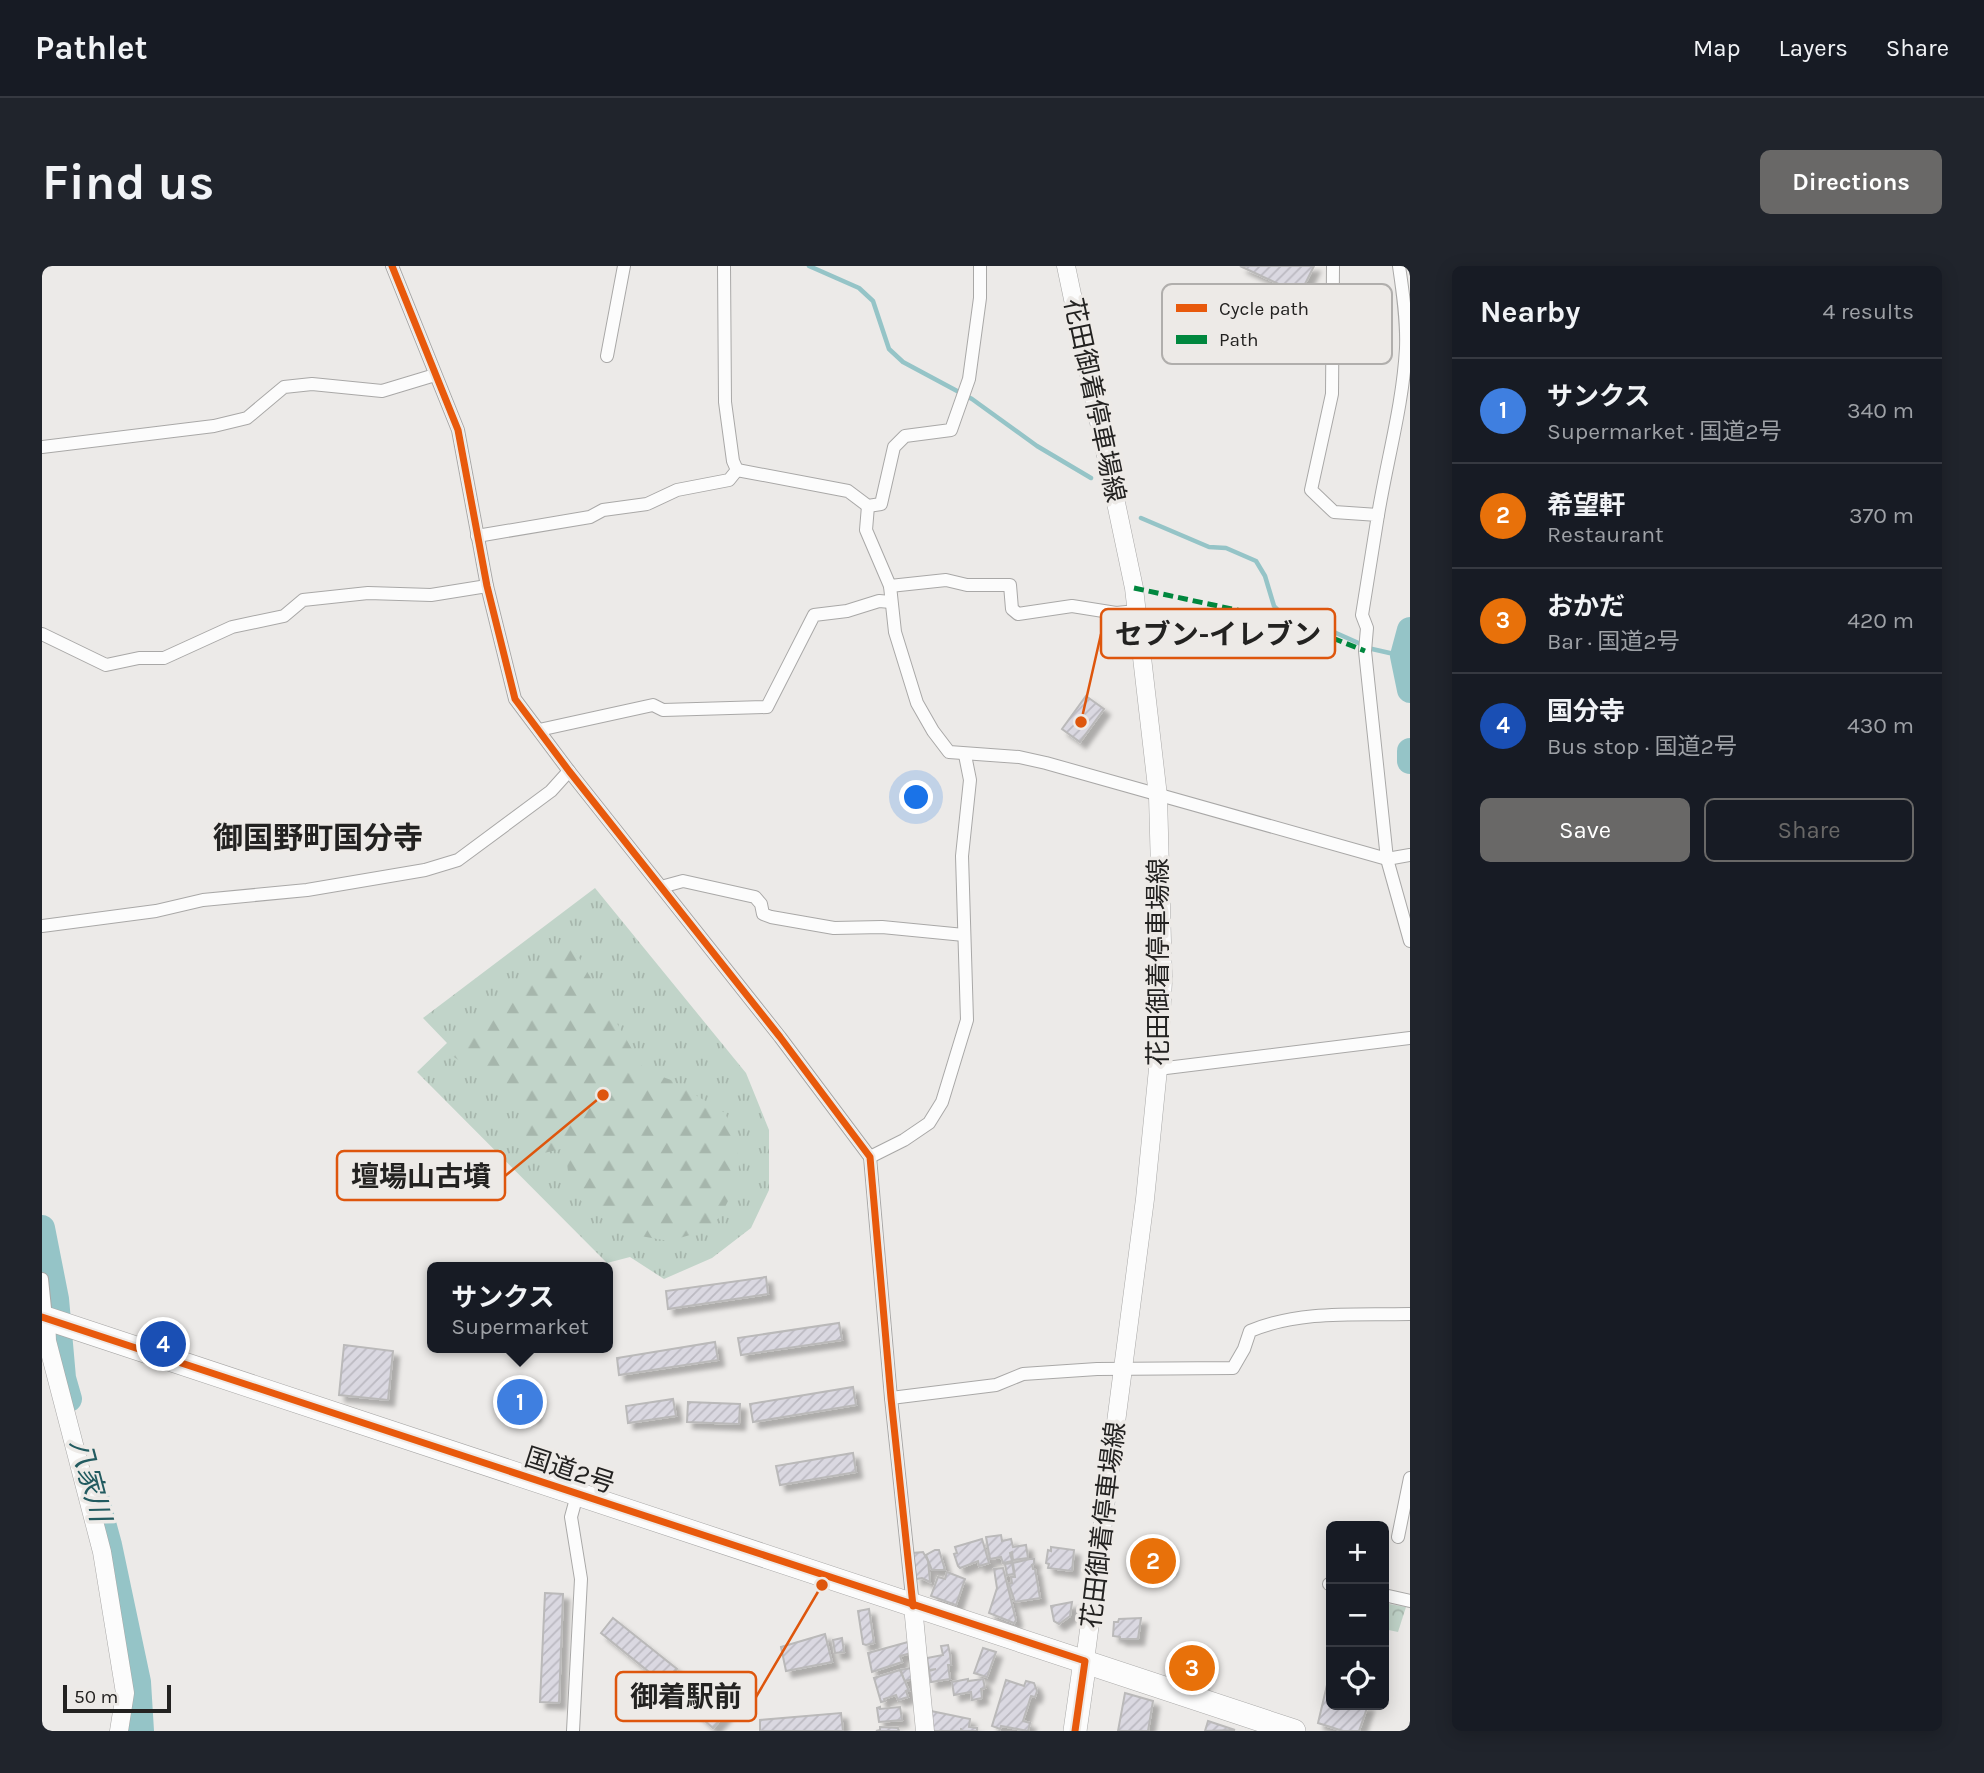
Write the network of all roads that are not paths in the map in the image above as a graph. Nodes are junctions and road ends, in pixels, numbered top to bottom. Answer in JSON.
{"nodes":[{"id":1,"x":391,"y":266,"type":"edge"},
{"id":2,"x":624,"y":266,"type":"edge"},
{"id":3,"x":724,"y":266,"type":"edge"},
{"id":4,"x":980,"y":266,"type":"edge"},
{"id":5,"x":1066,"y":266,"type":"edge"},
{"id":6,"x":1333,"y":266,"type":"edge"},
{"id":7,"x":1399,"y":266,"type":"edge"},
{"id":8,"x":1333,"y":284,"type":"edge"},
{"id":9,"x":607,"y":356,"type":"dead end"},
{"id":10,"x":1332,"y":364,"type":"edge"},
{"id":11,"x":435,"y":375,"type":"junction"},
{"id":12,"x":42,"y":447,"type":"edge"},
{"id":13,"x":737,"y":470,"type":"junction"},
{"id":14,"x":868,"y":506,"type":"junction"},
{"id":15,"x":1378,"y":515,"type":"junction"},
{"id":16,"x":477,"y":536,"type":"junction"},
{"id":17,"x":487,"y":586,"type":"junction"},
{"id":18,"x":890,"y":586,"type":"junction"},
{"id":19,"x":891,"y":602,"type":"junction"},
{"id":20,"x":1137,"y":611,"type":"junction"},
{"id":21,"x":42,"y":634,"type":"edge"},
{"id":22,"x":539,"y":730,"type":"junction"},
{"id":23,"x":965,"y":755,"type":"junction"},
{"id":24,"x":569,"y":771,"type":"junction"},
{"id":25,"x":1158,"y":796,"type":"junction"},
{"id":26,"x":1410,"y":855,"type":"edge"},
{"id":27,"x":1387,"y":859,"type":"junction"},
{"id":28,"x":661,"y":887,"type":"junction"},
{"id":29,"x":42,"y":926,"type":"edge"},
{"id":30,"x":964,"y":935,"type":"junction"},
{"id":31,"x":1410,"y":940,"type":"edge"},
{"id":32,"x":1410,"y":1038,"type":"edge"},
{"id":33,"x":1158,"y":1069,"type":"junction"},
{"id":34,"x":870,"y":1157,"type":"junction"},
{"id":35,"x":42,"y":1279,"type":"edge"},
{"id":36,"x":1410,"y":1314,"type":"edge"},
{"id":37,"x":44,"y":1318,"type":"edge"},
{"id":38,"x":1122,"y":1370,"type":"junction"},
{"id":39,"x":891,"y":1398,"type":"junction"},
{"id":40,"x":1410,"y":1478,"type":"edge"},
{"id":41,"x":577,"y":1495,"type":"junction"},
{"id":42,"x":1398,"y":1536,"type":"dead end"},
{"id":43,"x":1389,"y":1596,"type":"edge"},
{"id":44,"x":1410,"y":1601,"type":"edge"},
{"id":45,"x":913,"y":1606,"type":"junction"},
{"id":46,"x":1085,"y":1661,"type":"junction"},
{"id":47,"x":119,"y":1731,"type":"edge"},
{"id":48,"x":573,"y":1731,"type":"edge"},
{"id":49,"x":925,"y":1731,"type":"edge"},
{"id":50,"x":1075,"y":1731,"type":"edge"},
{"id":51,"x":1294,"y":1731,"type":"edge"}],
"edges":[{"from":1,"to":11,"type":"street"},
{"from":2,"to":9,"type":"street"},
{"from":3,"to":13,"type":"street"},
{"from":4,"to":14,"type":"street"},
{"from":5,"to":20,"type":"main road","name":"花田御着停車場線"},
{"from":6,"to":8,"type":"street"},
{"from":7,"to":15,"type":"street"},
{"from":10,"to":15,"type":"street"},
{"from":11,"to":12,"type":"street"},
{"from":11,"to":16,"type":"street"},
{"from":13,"to":14,"type":"street"},
{"from":13,"to":16,"type":"street"},
{"from":14,"to":18,"type":"street"},
{"from":15,"to":27,"type":"street"},
{"from":16,"to":17,"type":"street"},
{"from":17,"to":21,"type":"street"},
{"from":17,"to":22,"type":"street"},
{"from":18,"to":19,"type":"street"},
{"from":18,"to":20,"type":"street"},
{"from":19,"to":22,"type":"street"},
{"from":19,"to":23,"type":"street"},
{"from":20,"to":25,"type":"main road","name":"花田御着停車場線"},
{"from":22,"to":24,"type":"street"},
{"from":23,"to":25,"type":"street"},
{"from":23,"to":30,"type":"street"},
{"from":24,"to":28,"type":"street"},
{"from":24,"to":29,"type":"street"},
{"from":25,"to":27,"type":"street"},
{"from":25,"to":33,"type":"main road","name":"花田御着停車場線"},
{"from":26,"to":27,"type":"street"},
{"from":27,"to":31,"type":"street"},
{"from":28,"to":30,"type":"street"},
{"from":28,"to":34,"type":"street"},
{"from":30,"to":34,"type":"street"},
{"from":32,"to":33,"type":"street"},
{"from":33,"to":38,"type":"main road","name":"花田御着停車場線"},
{"from":34,"to":39,"type":"street"},
{"from":35,"to":37,"type":"street"},
{"from":36,"to":38,"type":"street"},
{"from":37,"to":41,"type":"highway","name":"国道2号"},
{"from":37,"to":47,"type":"main road"},
{"from":38,"to":39,"type":"street"},
{"from":38,"to":46,"type":"main road","name":"花田御着停車場線"},
{"from":39,"to":45,"type":"street"},
{"from":40,"to":42,"type":"street"},
{"from":41,"to":45,"type":"highway","name":"国道2号"},
{"from":41,"to":48,"type":"street"},
{"from":43,"to":44,"type":"street"},
{"from":45,"to":46,"type":"highway","name":"国道2号"},
{"from":45,"to":49,"type":"main road"},
{"from":46,"to":50,"type":"highway"},
{"from":46,"to":51,"type":"highway","name":"国道2号"}]}
